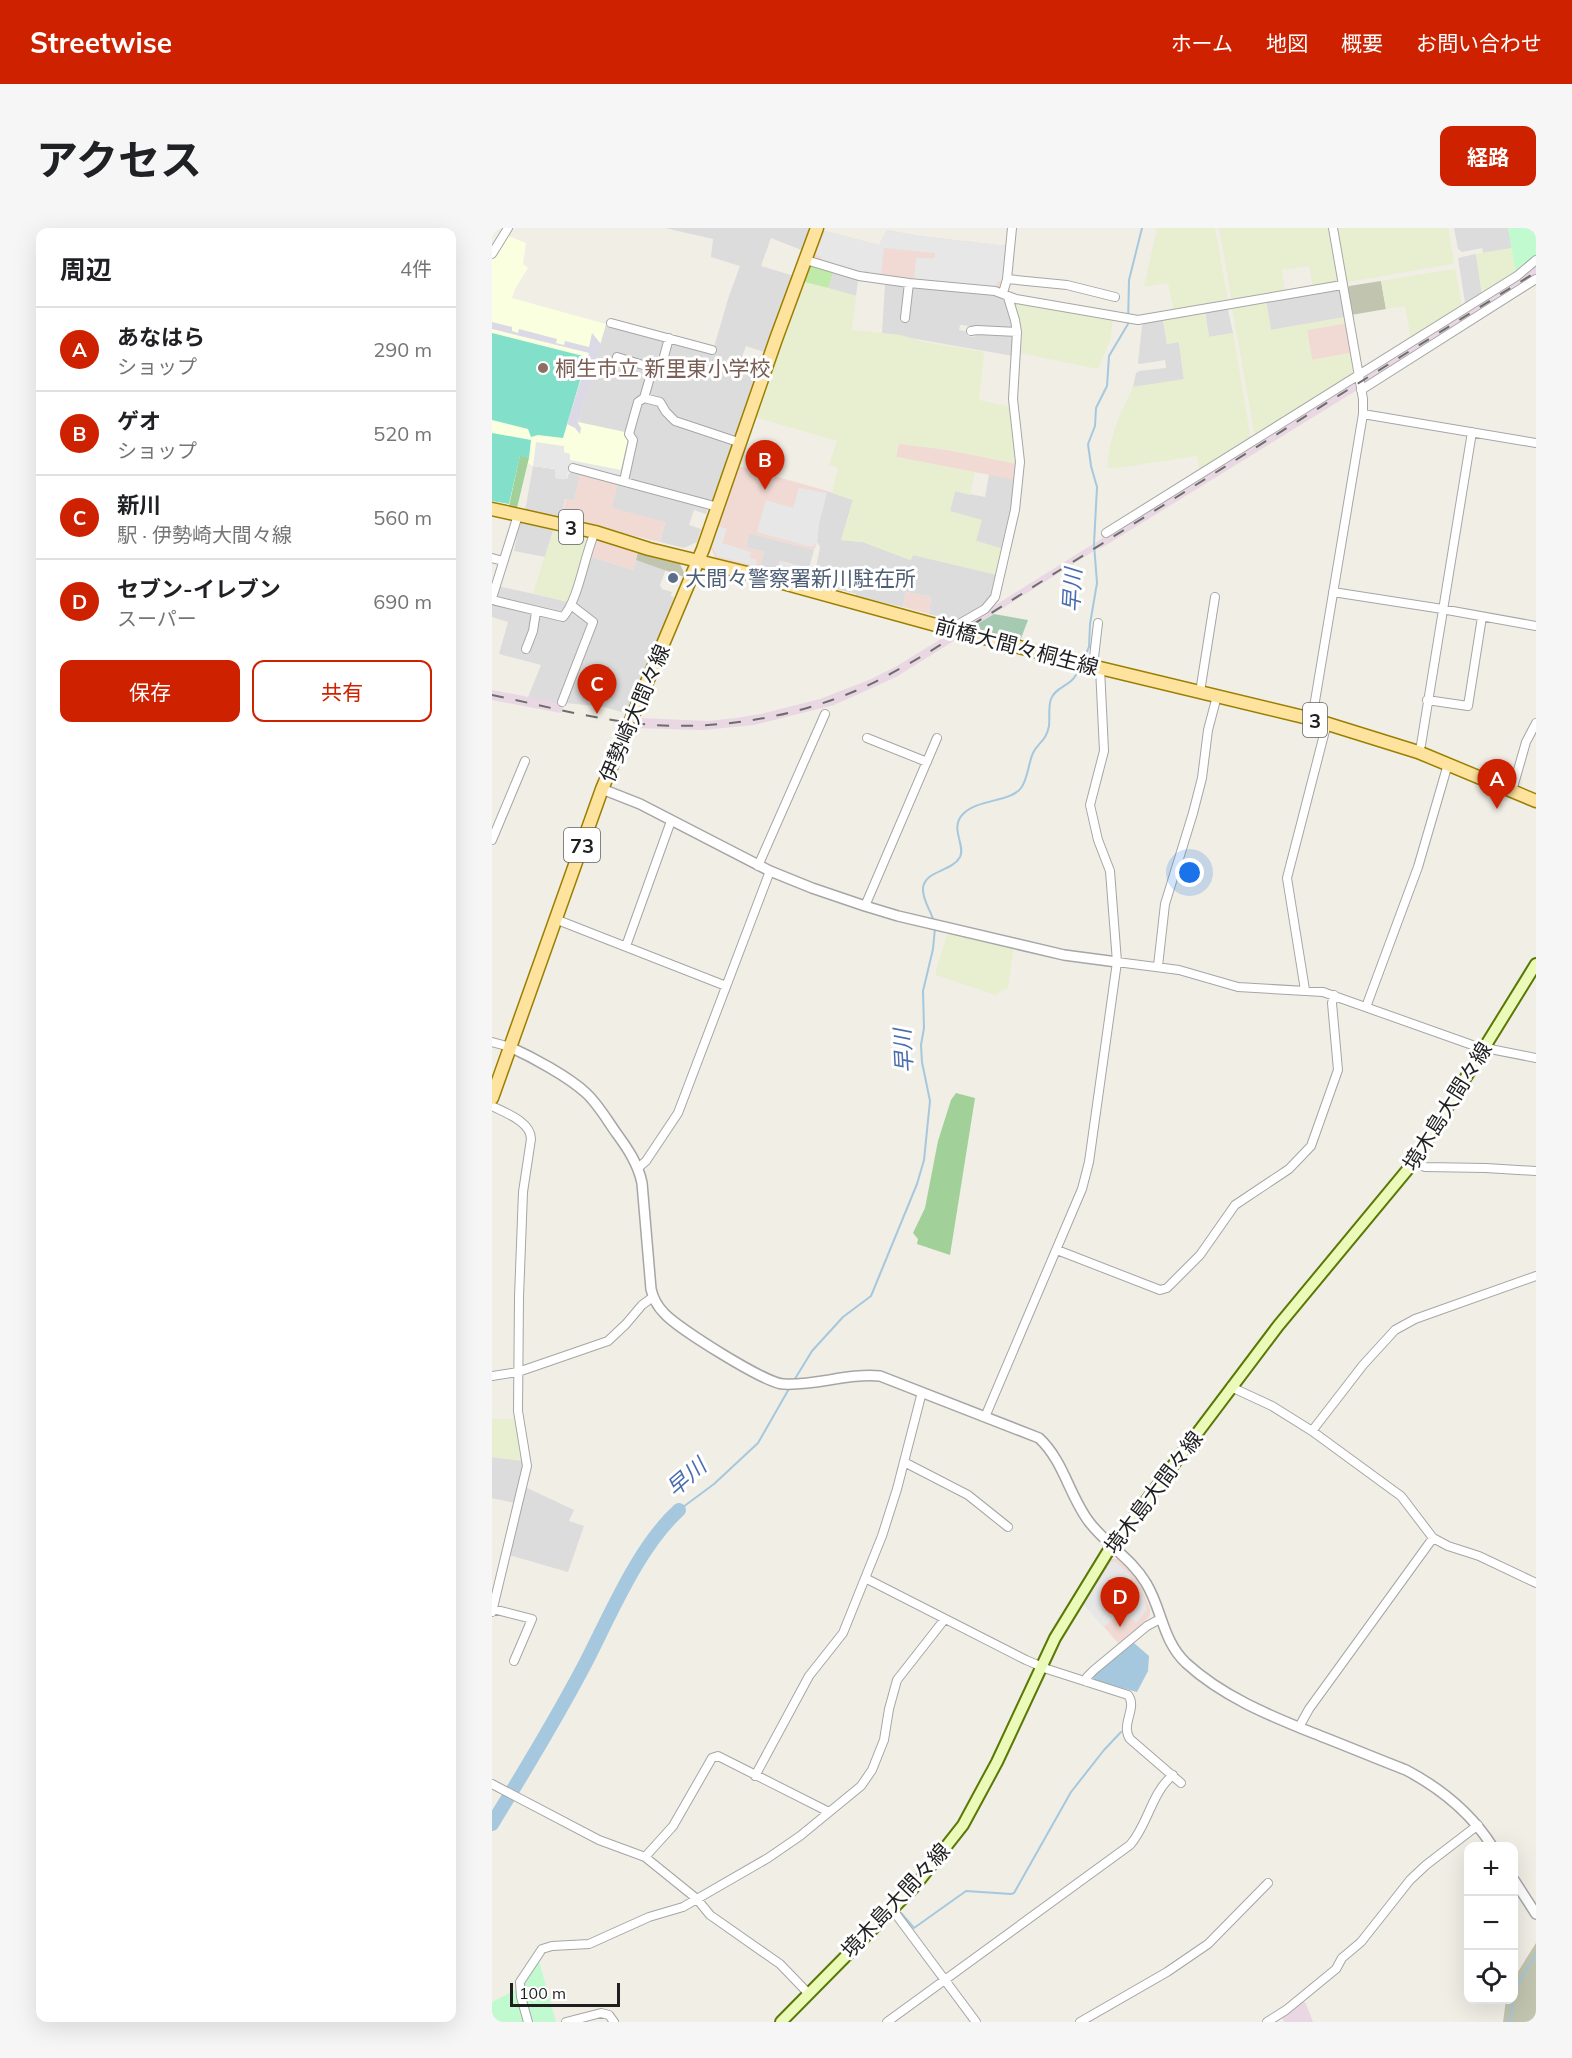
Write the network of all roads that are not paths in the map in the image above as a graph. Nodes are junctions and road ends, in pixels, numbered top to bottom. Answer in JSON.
{"nodes":[{"id":1,"x":508,"y":228,"type":"edge"},
{"id":2,"x":817,"y":228,"type":"edge"},
{"id":3,"x":1012,"y":228,"type":"edge"},
{"id":4,"x":1333,"y":228,"type":"edge"},
{"id":5,"x":492,"y":254,"type":"edge"},
{"id":6,"x":806,"y":260,"type":"junction"},
{"id":7,"x":1536,"y":260,"type":"edge"},
{"id":8,"x":1007,"y":279,"type":"junction"},
{"id":9,"x":1536,"y":279,"type":"edge"},
{"id":10,"x":909,"y":283,"type":"junction"},
{"id":11,"x":1342,"y":285,"type":"junction"},
{"id":12,"x":1005,"y":295,"type":"junction"},
{"id":13,"x":1115,"y":297,"type":"dead end"},
{"id":14,"x":905,"y":318,"type":"dead end"},
{"id":15,"x":611,"y":323,"type":"dead end"},
{"id":16,"x":971,"y":331,"type":"dead end"},
{"id":17,"x":1017,"y":332,"type":"junction"},
{"id":18,"x":669,"y":338,"type":"junction"},
{"id":19,"x":712,"y":350,"type":"dead end"},
{"id":20,"x":617,"y":357,"type":"dead end"},
{"id":21,"x":656,"y":369,"type":"junction"},
{"id":22,"x":1358,"y":376,"type":"junction"},
{"id":23,"x":1361,"y":390,"type":"junction"},
{"id":24,"x":644,"y":398,"type":"junction"},
{"id":25,"x":1363,"y":414,"type":"junction"},
{"id":26,"x":1472,"y":432,"type":"junction"},
{"id":27,"x":741,"y":443,"type":"junction"},
{"id":28,"x":1536,"y":443,"type":"edge"},
{"id":29,"x":573,"y":468,"type":"dead end"},
{"id":30,"x":624,"y":481,"type":"junction"},
{"id":31,"x":718,"y":507,"type":"junction"},
{"id":32,"x":492,"y":509,"type":"edge"},
{"id":33,"x":518,"y":515,"type":"junction"},
{"id":34,"x":595,"y":532,"type":"junction"},
{"id":35,"x":1106,"y":533,"type":"dead end"},
{"id":36,"x":492,"y":558,"type":"edge"},
{"id":37,"x":503,"y":561,"type":"junction"},
{"id":38,"x":699,"y":561,"type":"junction"},
{"id":39,"x":1333,"y":592,"type":"junction"},
{"id":40,"x":1215,"y":597,"type":"dead end"},
{"id":41,"x":492,"y":599,"type":"edge"},
{"id":42,"x":571,"y":605,"type":"junction"},
{"id":43,"x":1442,"y":610,"type":"junction"},
{"id":44,"x":536,"y":612,"type":"junction"},
{"id":45,"x":1482,"y":617,"type":"junction"},
{"id":46,"x":1098,"y":623,"type":"dead end"},
{"id":47,"x":1536,"y":626,"type":"edge"},
{"id":48,"x":954,"y":630,"type":"junction"},
{"id":49,"x":526,"y":649,"type":"dead end"},
{"id":50,"x":1090,"y":666,"type":"junction"},
{"id":51,"x":1200,"y":692,"type":"junction"},
{"id":52,"x":1217,"y":696,"type":"junction"},
{"id":53,"x":1427,"y":699,"type":"junction"},
{"id":54,"x":562,"y":702,"type":"dead end"},
{"id":55,"x":825,"y":714,"type":"dead end"},
{"id":56,"x":1312,"y":719,"type":"junction"},
{"id":57,"x":1327,"y":723,"type":"junction"},
{"id":58,"x":1536,"y":723,"type":"edge"},
{"id":59,"x":867,"y":738,"type":"dead end"},
{"id":60,"x":937,"y":738,"type":"dead end"},
{"id":61,"x":1418,"y":752,"type":"junction"},
{"id":62,"x":525,"y":761,"type":"dead end"},
{"id":63,"x":927,"y":762,"type":"junction"},
{"id":64,"x":1448,"y":764,"type":"junction"},
{"id":65,"x":602,"y":789,"type":"junction"},
{"id":66,"x":1512,"y":791,"type":"junction"},
{"id":67,"x":1536,"y":801,"type":"edge"},
{"id":68,"x":671,"y":821,"type":"junction"},
{"id":69,"x":492,"y":840,"type":"edge"},
{"id":70,"x":758,"y":866,"type":"junction"},
{"id":71,"x":770,"y":871,"type":"junction"},
{"id":72,"x":865,"y":906,"type":"junction"},
{"id":73,"x":555,"y":919,"type":"junction"},
{"id":74,"x":626,"y":946,"type":"junction"},
{"id":75,"x":1117,"y":962,"type":"junction"},
{"id":76,"x":1536,"y":964,"type":"edge"},
{"id":77,"x":1158,"y":966,"type":"junction"},
{"id":78,"x":726,"y":986,"type":"junction"},
{"id":79,"x":1305,"y":990,"type":"junction"},
{"id":80,"x":1334,"y":995,"type":"junction"},
{"id":81,"x":1366,"y":1007,"type":"junction"},
{"id":82,"x":492,"y":1042,"type":"edge"},
{"id":83,"x":510,"y":1047,"type":"junction"},
{"id":84,"x":1484,"y":1048,"type":"junction"},
{"id":85,"x":1536,"y":1058,"type":"edge"},
{"id":86,"x":492,"y":1098,"type":"edge"},
{"id":87,"x":492,"y":1106,"type":"edge"},
{"id":88,"x":1413,"y":1163,"type":"junction"},
{"id":89,"x":638,"y":1168,"type":"junction"},
{"id":90,"x":1536,"y":1171,"type":"edge"},
{"id":91,"x":1057,"y":1250,"type":"junction"},
{"id":92,"x":1536,"y":1276,"type":"edge"},
{"id":93,"x":653,"y":1297,"type":"junction"},
{"id":94,"x":518,"y":1372,"type":"junction"},
{"id":95,"x":492,"y":1376,"type":"edge"},
{"id":96,"x":1231,"y":1387,"type":"junction"},
{"id":97,"x":922,"y":1392,"type":"junction"},
{"id":98,"x":985,"y":1417,"type":"junction"},
{"id":99,"x":1312,"y":1431,"type":"junction"},
{"id":100,"x":904,"y":1462,"type":"junction"},
{"id":101,"x":1008,"y":1527,"type":"dead end"},
{"id":102,"x":1433,"y":1538,"type":"junction"},
{"id":103,"x":1112,"y":1546,"type":"junction"},
{"id":104,"x":865,"y":1578,"type":"junction"},
{"id":105,"x":1536,"y":1584,"type":"edge"},
{"id":106,"x":493,"y":1611,"type":"edge"},
{"id":107,"x":1160,"y":1619,"type":"junction"},
{"id":108,"x":944,"y":1620,"type":"junction"},
{"id":109,"x":514,"y":1661,"type":"dead end"},
{"id":110,"x":1041,"y":1666,"type":"junction"},
{"id":111,"x":1087,"y":1682,"type":"junction"},
{"id":112,"x":1299,"y":1727,"type":"junction"},
{"id":113,"x":1173,"y":1775,"type":"junction"},
{"id":114,"x":755,"y":1776,"type":"junction"},
{"id":115,"x":1181,"y":1783,"type":"dead end"},
{"id":116,"x":492,"y":1784,"type":"edge"},
{"id":117,"x":829,"y":1812,"type":"junction"},
{"id":118,"x":1478,"y":1825,"type":"junction"},
{"id":119,"x":1489,"y":1842,"type":"edge"},
{"id":120,"x":645,"y":1857,"type":"junction"},
{"id":121,"x":1268,"y":1883,"type":"dead end"},
{"id":122,"x":1518,"y":1886,"type":"edge"},
{"id":123,"x":697,"y":1899,"type":"junction"},
{"id":124,"x":892,"y":1909,"type":"junction"},
{"id":125,"x":1536,"y":1914,"type":"edge"},
{"id":126,"x":945,"y":1979,"type":"junction"},
{"id":127,"x":808,"y":1993,"type":"junction"},
{"id":128,"x":528,"y":2022,"type":"edge"},
{"id":129,"x":566,"y":2022,"type":"edge"},
{"id":130,"x":614,"y":2022,"type":"edge"},
{"id":131,"x":781,"y":2022,"type":"edge"},
{"id":132,"x":887,"y":2022,"type":"edge"},
{"id":133,"x":976,"y":2022,"type":"edge"},
{"id":134,"x":1080,"y":2022,"type":"edge"},
{"id":135,"x":1267,"y":2022,"type":"edge"}],
"edges":[{"from":1,"to":5,"type":"street"},
{"from":2,"to":6,"type":"main road","name":"伊勢崎大間々線","number":"73"},
{"from":3,"to":8,"type":"street"},
{"from":4,"to":11,"type":"street"},
{"from":6,"to":10,"type":"street"},
{"from":6,"to":27,"type":"main road","name":"伊勢崎大間々線","number":"73"},
{"from":7,"to":22,"type":"street"},
{"from":8,"to":12,"type":"street"},
{"from":8,"to":13,"type":"street"},
{"from":9,"to":23,"type":"street"},
{"from":10,"to":12,"type":"street"},
{"from":10,"to":14,"type":"street"},
{"from":11,"to":12,"type":"street"},
{"from":11,"to":22,"type":"street"},
{"from":12,"to":17,"type":"street"},
{"from":15,"to":18,"type":"street"},
{"from":16,"to":17,"type":"street"},
{"from":17,"to":48,"type":"street"},
{"from":18,"to":19,"type":"street"},
{"from":18,"to":21,"type":"street"},
{"from":20,"to":21,"type":"street"},
{"from":21,"to":24,"type":"street"},
{"from":22,"to":23,"type":"street"},
{"from":22,"to":35,"type":"street"},
{"from":23,"to":25,"type":"street"},
{"from":24,"to":27,"type":"street"},
{"from":24,"to":30,"type":"street"},
{"from":25,"to":26,"type":"street"},
{"from":25,"to":39,"type":"street"},
{"from":26,"to":28,"type":"street"},
{"from":26,"to":43,"type":"street"},
{"from":27,"to":31,"type":"main road","name":"伊勢崎大間々線","number":"73"},
{"from":29,"to":30,"type":"street"},
{"from":30,"to":31,"type":"street"},
{"from":31,"to":38,"type":"main road","name":"伊勢崎大間々線","number":"73"},
{"from":32,"to":33,"type":"main road","name":"前橋大間々桐生線","number":"3"},
{"from":33,"to":34,"type":"main road","name":"前橋大間々桐生線","number":"3"},
{"from":33,"to":37,"type":"street"},
{"from":34,"to":38,"type":"main road","name":"前橋大間々桐生線","number":"3"},
{"from":34,"to":42,"type":"street"},
{"from":36,"to":37,"type":"street"},
{"from":37,"to":41,"type":"street"},
{"from":38,"to":48,"type":"main road","name":"前橋大間々桐生線","number":"3"},
{"from":38,"to":65,"type":"main road","name":"伊勢崎大間々線","number":"73"},
{"from":39,"to":43,"type":"street"},
{"from":39,"to":56,"type":"street"},
{"from":40,"to":51,"type":"street"},
{"from":41,"to":44,"type":"street"},
{"from":42,"to":44,"type":"street"},
{"from":42,"to":54,"type":"street"},
{"from":43,"to":45,"type":"street"},
{"from":43,"to":53,"type":"street"},
{"from":44,"to":49,"type":"street"},
{"from":45,"to":47,"type":"street"},
{"from":45,"to":53,"type":"street"},
{"from":46,"to":50,"type":"street"},
{"from":48,"to":50,"type":"main road","name":"前橋大間々桐生線","number":"3"},
{"from":50,"to":51,"type":"main road","name":"前橋大間々桐生線","number":"3"},
{"from":50,"to":75,"type":"street"},
{"from":51,"to":52,"type":"main road","name":"前橋大間々桐生線","number":"3"},
{"from":52,"to":56,"type":"main road","name":"前橋大間々桐生線","number":"3"},
{"from":52,"to":77,"type":"street"},
{"from":53,"to":61,"type":"street"},
{"from":55,"to":70,"type":"street"},
{"from":56,"to":57,"type":"main road","name":"前橋大間々桐生線","number":"3"},
{"from":57,"to":61,"type":"main road","name":"前橋大間々桐生線","number":"3"},
{"from":57,"to":79,"type":"street"},
{"from":58,"to":66,"type":"street"},
{"from":59,"to":63,"type":"street"},
{"from":60,"to":63,"type":"street"},
{"from":61,"to":64,"type":"main road","name":"前橋大間々桐生線","number":"3"},
{"from":62,"to":69,"type":"street"},
{"from":63,"to":72,"type":"street"},
{"from":64,"to":66,"type":"main road","name":"前橋大間々桐生線","number":"3"},
{"from":64,"to":81,"type":"street"},
{"from":65,"to":68,"type":"street"},
{"from":65,"to":73,"type":"main road","name":"伊勢崎大間々線","number":"73"},
{"from":66,"to":67,"type":"main road","name":"前橋大間々桐生線","number":"3"},
{"from":68,"to":70,"type":"street"},
{"from":68,"to":74,"type":"street"},
{"from":70,"to":71,"type":"street"},
{"from":71,"to":72,"type":"street"},
{"from":71,"to":78,"type":"street"},
{"from":72,"to":75,"type":"street"},
{"from":73,"to":74,"type":"street"},
{"from":73,"to":83,"type":"main road","name":"伊勢崎大間々線","number":"73"},
{"from":74,"to":78,"type":"street"},
{"from":75,"to":77,"type":"street"},
{"from":75,"to":91,"type":"street"},
{"from":76,"to":84,"type":"main road","name":"境木島大間々線"},
{"from":77,"to":79,"type":"street"},
{"from":78,"to":89,"type":"street"},
{"from":79,"to":80,"type":"street"},
{"from":80,"to":81,"type":"street"},
{"from":80,"to":91,"type":"street"},
{"from":81,"to":84,"type":"street"},
{"from":82,"to":83,"type":"street"},
{"from":83,"to":86,"type":"main road","name":"伊勢崎大間々線","number":"73"},
{"from":83,"to":89,"type":"street"},
{"from":84,"to":85,"type":"street"},
{"from":84,"to":88,"type":"main road","name":"境木島大間々線"},
{"from":87,"to":94,"type":"street"},
{"from":88,"to":90,"type":"street"},
{"from":88,"to":96,"type":"main road","name":"境木島大間々線"},
{"from":89,"to":93,"type":"street"},
{"from":91,"to":98,"type":"street"},
{"from":92,"to":99,"type":"street"},
{"from":93,"to":94,"type":"street"},
{"from":93,"to":97,"type":"street"},
{"from":94,"to":95,"type":"street"},
{"from":94,"to":106,"type":"street"},
{"from":96,"to":99,"type":"street"},
{"from":96,"to":103,"type":"main road","name":"境木島大間々線"},
{"from":97,"to":98,"type":"street"},
{"from":97,"to":100,"type":"street"},
{"from":98,"to":103,"type":"street"},
{"from":99,"to":102,"type":"street"},
{"from":100,"to":101,"type":"street"},
{"from":100,"to":104,"type":"street"},
{"from":102,"to":105,"type":"street"},
{"from":102,"to":112,"type":"street"},
{"from":103,"to":107,"type":"street"},
{"from":103,"to":110,"type":"main road","name":"境木島大間々線"},
{"from":104,"to":108,"type":"street"},
{"from":104,"to":114,"type":"street"},
{"from":106,"to":109,"type":"street"},
{"from":107,"to":111,"type":"street"},
{"from":107,"to":112,"type":"street"},
{"from":108,"to":110,"type":"street"},
{"from":108,"to":117,"type":"street"},
{"from":110,"to":111,"type":"street"},
{"from":110,"to":124,"type":"main road","name":"境木島大間々線"},
{"from":111,"to":113,"type":"street"},
{"from":112,"to":118,"type":"street"},
{"from":113,"to":115,"type":"street"},
{"from":113,"to":126,"type":"street"},
{"from":114,"to":117,"type":"street"},
{"from":114,"to":120,"type":"street"},
{"from":116,"to":120,"type":"street"},
{"from":117,"to":123,"type":"street"},
{"from":118,"to":119,"type":"street"},
{"from":118,"to":135,"type":"street"},
{"from":120,"to":123,"type":"street"},
{"from":121,"to":134,"type":"street"},
{"from":122,"to":125,"type":"street"},
{"from":123,"to":127,"type":"street"},
{"from":123,"to":128,"type":"street"},
{"from":124,"to":126,"type":"street"},
{"from":124,"to":127,"type":"main road","name":"境木島大間々線"},
{"from":126,"to":132,"type":"street"},
{"from":126,"to":133,"type":"street"},
{"from":127,"to":131,"type":"main road","name":"境木島大間々線"},
{"from":129,"to":130,"type":"street"}]}
